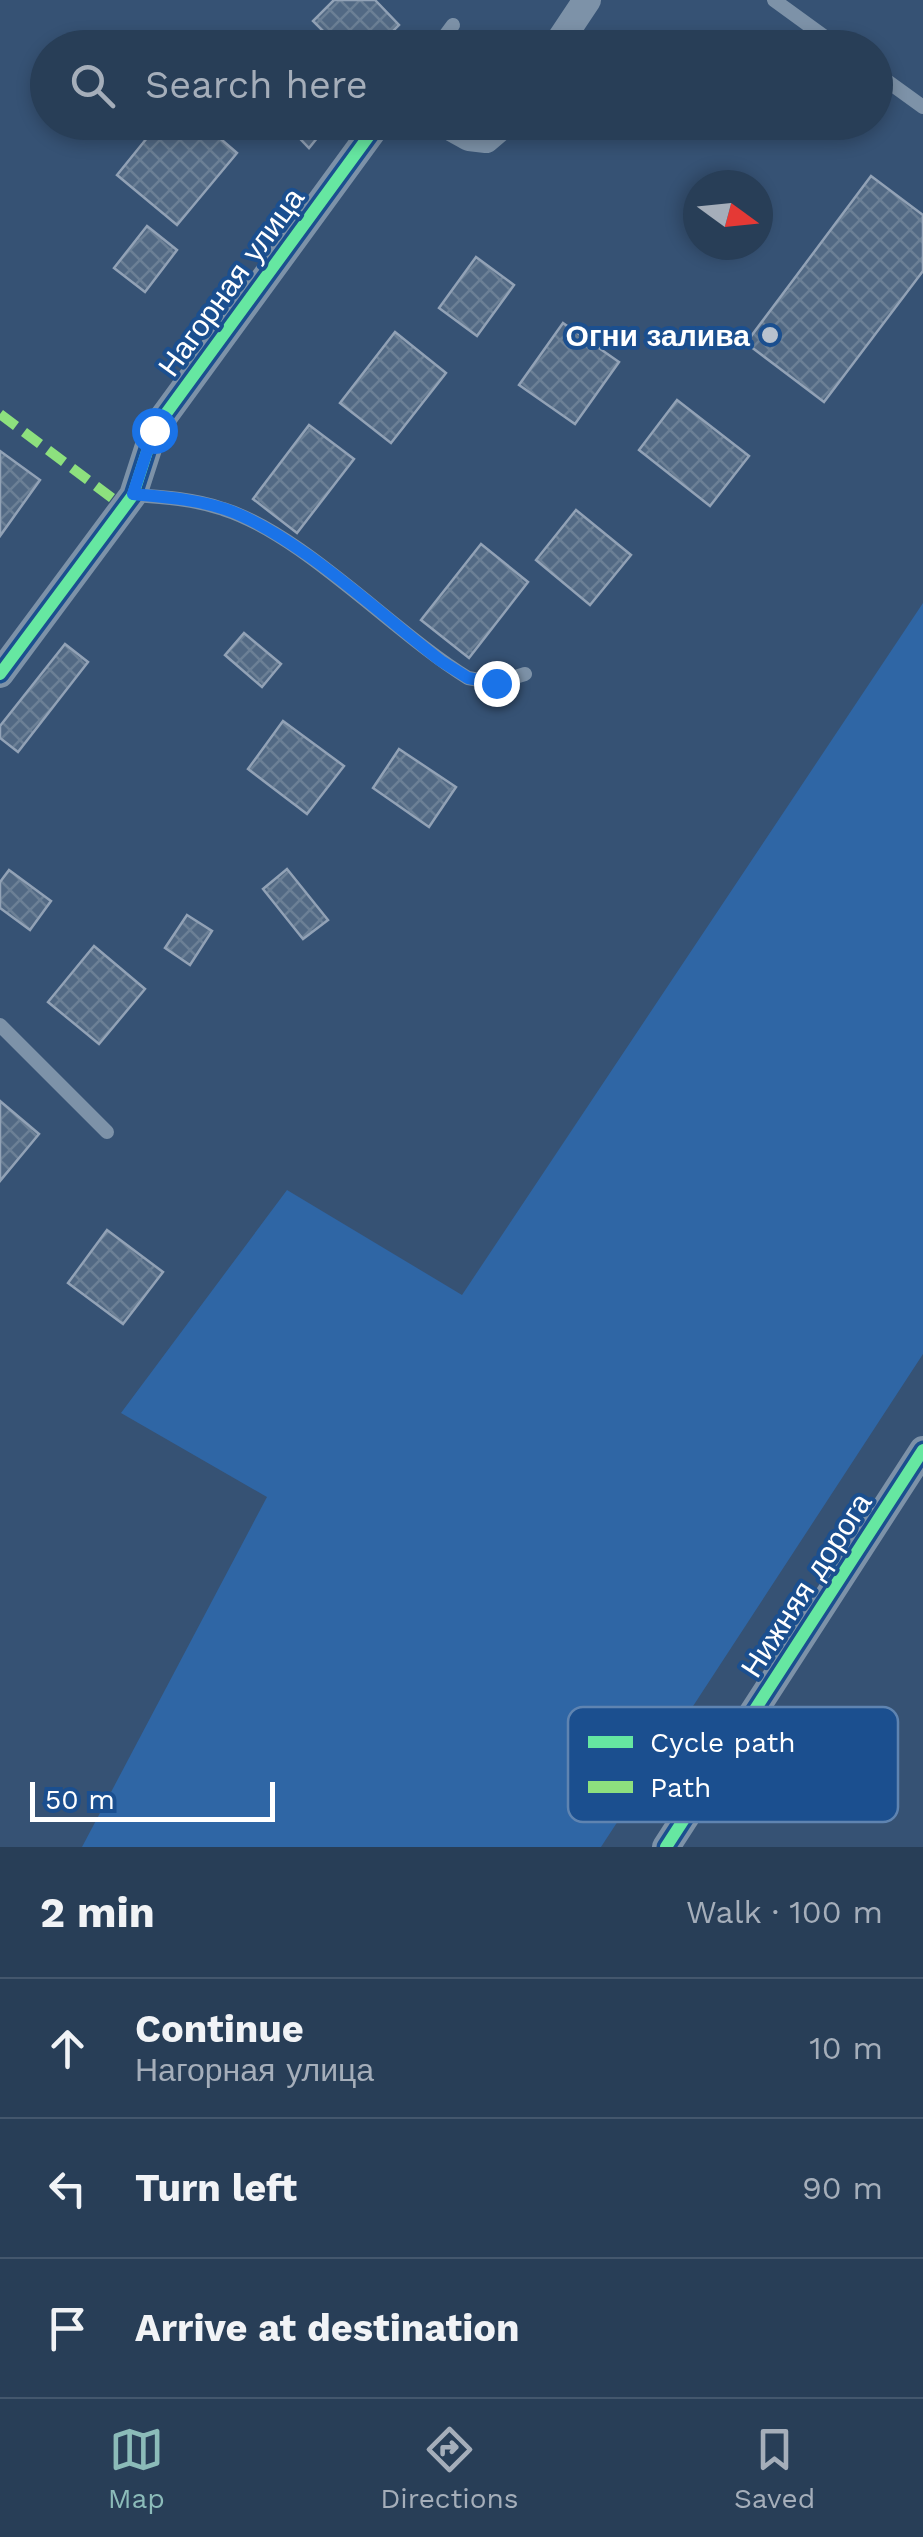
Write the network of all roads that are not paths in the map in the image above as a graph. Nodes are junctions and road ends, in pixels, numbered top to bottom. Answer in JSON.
{"nodes":[{"id":1,"x":587,"y":0,"type":"edge"},
{"id":2,"x":774,"y":0,"type":"edge"},
{"id":3,"x":453,"y":25,"type":"dead end"},
{"id":4,"x":449,"y":30,"type":"edge"},
{"id":5,"x":567,"y":30,"type":"edge"},
{"id":6,"x":815,"y":30,"type":"edge"},
{"id":7,"x":893,"y":85,"type":"edge"},
{"id":8,"x":923,"y":107,"type":"edge"},
{"id":9,"x":366,"y":140,"type":"edge"},
{"id":10,"x":133,"y":494,"type":"junction"},
{"id":11,"x":0,"y":674,"type":"edge"},
{"id":12,"x":525,"y":674,"type":"dead end"},
{"id":13,"x":0,"y":1025,"type":"edge"},
{"id":14,"x":107,"y":1132,"type":"dead end"},
{"id":15,"x":923,"y":1450,"type":"edge"},
{"id":16,"x":757,"y":1707,"type":"edge"},
{"id":17,"x":682,"y":1822,"type":"edge"},
{"id":18,"x":666,"y":1847,"type":"edge"}],
"edges":[{"from":1,"to":5,"type":"street"},
{"from":2,"to":6,"type":"lane"},
{"from":3,"to":4,"type":"lane"},
{"from":7,"to":8,"type":"lane"},
{"from":9,"to":10,"type":"street","name":"Нагорная улица"},
{"from":10,"to":11,"type":"street","name":"Нагорная улица"},
{"from":10,"to":12,"type":"lane"},
{"from":13,"to":14,"type":"lane"},
{"from":15,"to":16,"type":"street","name":"Нижняя дорога"},
{"from":17,"to":18,"type":"street","name":"Нижняя дорога"}]}
